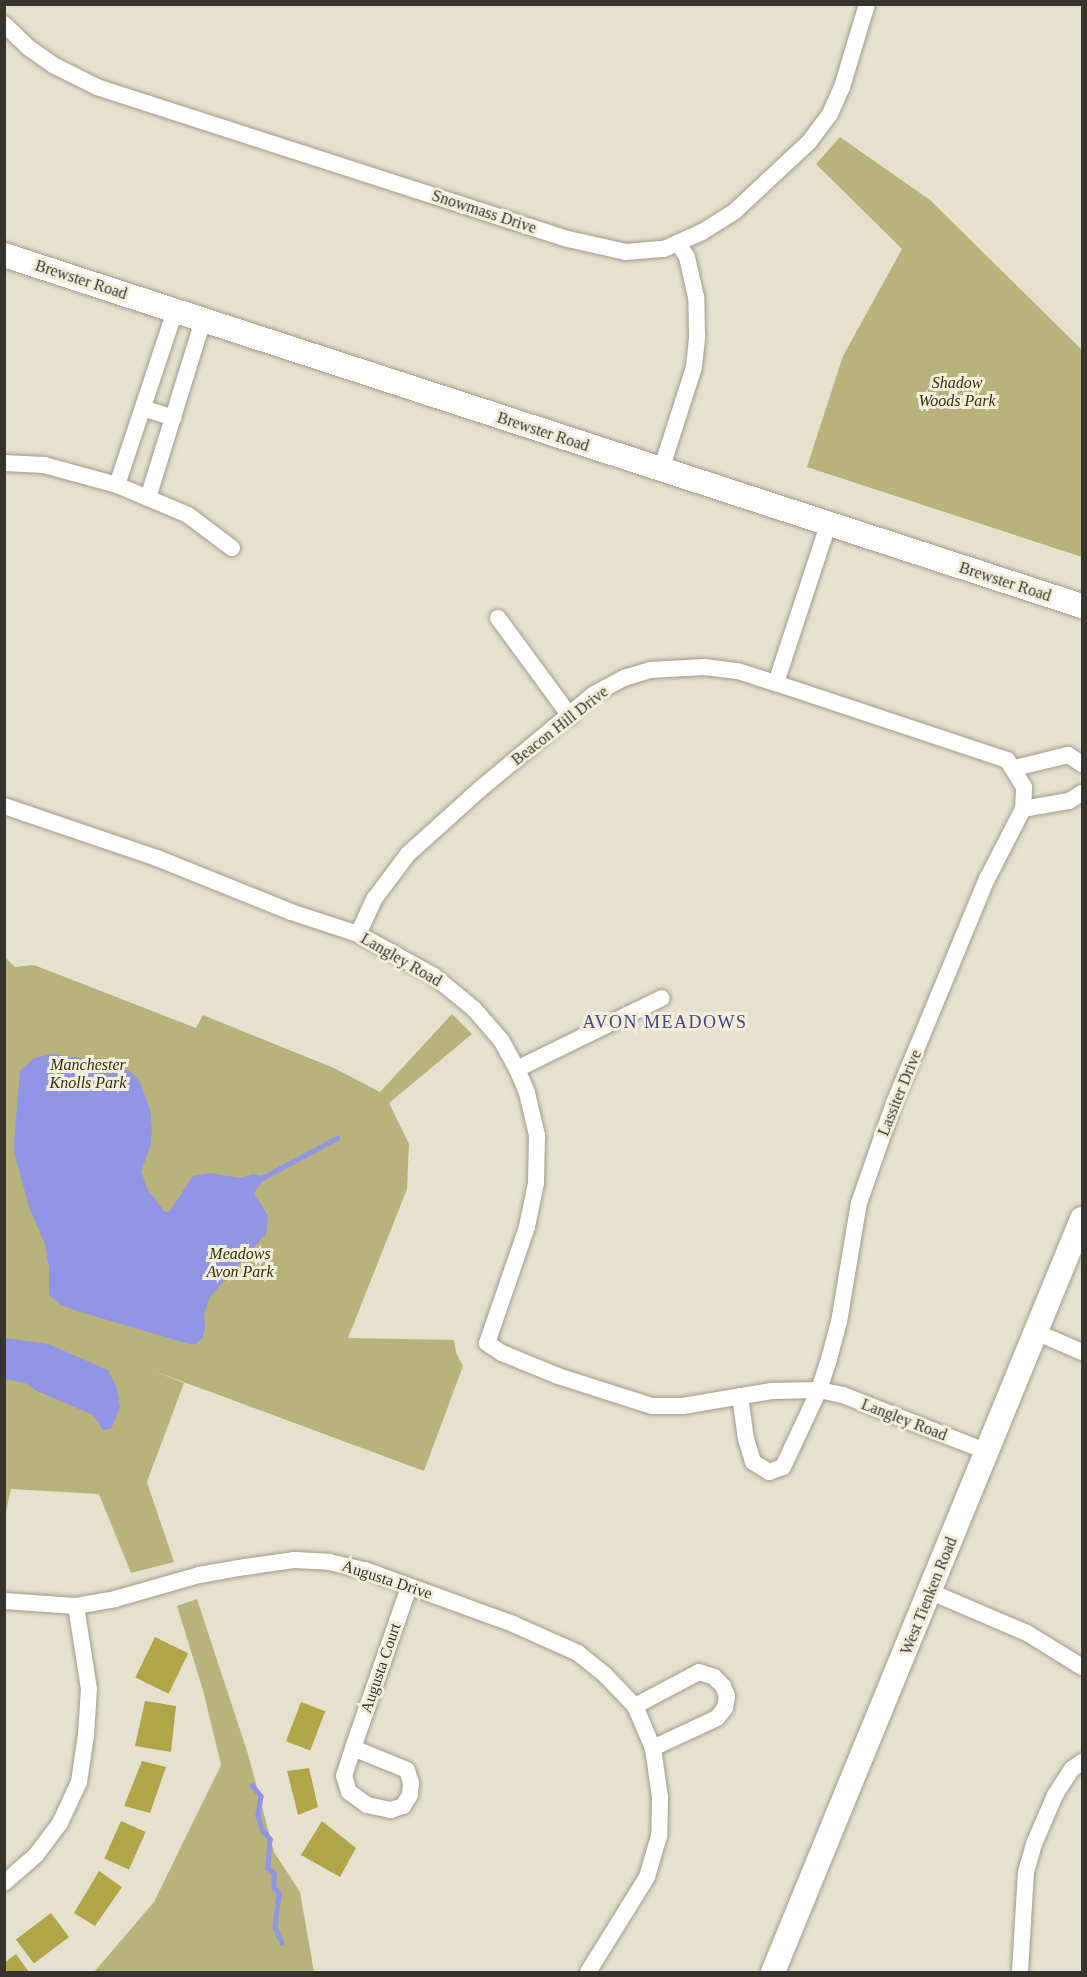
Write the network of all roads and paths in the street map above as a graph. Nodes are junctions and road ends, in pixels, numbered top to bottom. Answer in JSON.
{"nodes":[{"id":1,"x":867,"y":4,"type":"edge"},
{"id":2,"x":4,"y":24,"type":"edge"},
{"id":3,"x":678,"y":243,"type":"junction"},
{"id":4,"x":4,"y":255,"type":"edge"},
{"id":5,"x":175,"y":311,"type":"junction"},
{"id":6,"x":203,"y":320,"type":"junction"},
{"id":7,"x":142,"y":408,"type":"junction"},
{"id":8,"x":173,"y":418,"type":"junction"},
{"id":9,"x":4,"y":463,"type":"edge"},
{"id":10,"x":661,"y":470,"type":"junction"},
{"id":11,"x":117,"y":484,"type":"junction"},
{"id":12,"x":148,"y":498,"type":"junction"},
{"id":13,"x":828,"y":525,"type":"junction"},
{"id":14,"x":232,"y":549,"type":"dead end"},
{"id":15,"x":1083,"y":606,"type":"edge"},
{"id":16,"x":498,"y":618,"type":"dead end"},
{"id":17,"x":776,"y":683,"type":"junction"},
{"id":18,"x":570,"y":716,"type":"junction"},
{"id":19,"x":1083,"y":764,"type":"edge"},
{"id":20,"x":1015,"y":768,"type":"junction"},
{"id":21,"x":1083,"y":793,"type":"edge"},
{"id":22,"x":4,"y":806,"type":"edge"},
{"id":23,"x":1023,"y":809,"type":"junction"},
{"id":24,"x":358,"y":934,"type":"junction"},
{"id":25,"x":662,"y":998,"type":"dead end"},
{"id":26,"x":517,"y":1069,"type":"junction"},
{"id":27,"x":1083,"y":1219,"type":"edge"},
{"id":28,"x":1036,"y":1332,"type":"junction"},
{"id":29,"x":1083,"y":1352,"type":"edge"},
{"id":30,"x":819,"y":1390,"type":"junction"},
{"id":31,"x":740,"y":1396,"type":"junction"},
{"id":32,"x":988,"y":1452,"type":"junction"},
{"id":33,"x":409,"y":1587,"type":"junction"},
{"id":34,"x":931,"y":1592,"type":"junction"},
{"id":35,"x":4,"y":1601,"type":"edge"},
{"id":36,"x":76,"y":1606,"type":"junction"},
{"id":37,"x":1083,"y":1667,"type":"edge"},
{"id":38,"x":635,"y":1706,"type":"junction"},
{"id":39,"x":353,"y":1748,"type":"dead end"},
{"id":40,"x":653,"y":1748,"type":"junction"},
{"id":41,"x":1083,"y":1762,"type":"edge"},
{"id":42,"x":4,"y":1883,"type":"edge"},
{"id":43,"x":588,"y":1972,"type":"edge"},
{"id":44,"x":773,"y":1972,"type":"edge"},
{"id":45,"x":1020,"y":1972,"type":"edge"}],
"edges":[{"from":1,"to":3,"type":"street","name":"Snowmass Drive"},
{"from":2,"to":3,"type":"street","name":"Snowmass Drive"},
{"from":3,"to":10,"type":"street"},
{"from":4,"to":5,"type":"street","name":"Brewster Road"},
{"from":5,"to":6,"type":"street","name":"Brewster Road"},
{"from":5,"to":7,"type":"street"},
{"from":6,"to":8,"type":"street"},
{"from":6,"to":10,"type":"street","name":"Brewster Road"},
{"from":7,"to":8,"type":"street"},
{"from":7,"to":11,"type":"street"},
{"from":8,"to":12,"type":"street"},
{"from":9,"to":11,"type":"street"},
{"from":10,"to":13,"type":"street","name":"Brewster Road"},
{"from":11,"to":12,"type":"street"},
{"from":12,"to":14,"type":"street"},
{"from":13,"to":15,"type":"street","name":"Brewster Road"},
{"from":13,"to":17,"type":"street"},
{"from":16,"to":18,"type":"street"},
{"from":17,"to":18,"type":"street","name":"Beacon Hill Drive"},
{"from":17,"to":20,"type":"street"},
{"from":18,"to":24,"type":"street","name":"Beacon Hill Drive"},
{"from":19,"to":20,"type":"street"},
{"from":20,"to":23,"type":"street"},
{"from":21,"to":23,"type":"street"},
{"from":22,"to":24,"type":"street","name":"Langley Road"},
{"from":23,"to":30,"type":"street","name":"Lassiter Drive"},
{"from":24,"to":26,"type":"street","name":"Langley Road"},
{"from":25,"to":26,"type":"street"},
{"from":26,"to":31,"type":"street","name":"Langley Road"},
{"from":27,"to":28,"type":"street","name":"West Tienken Road"},
{"from":28,"to":29,"type":"street"},
{"from":28,"to":32,"type":"street","name":"West Tienken Road"},
{"from":30,"to":31,"type":"street","name":"Langley Road"},
{"from":30,"to":31,"type":"street"},
{"from":30,"to":32,"type":"street","name":"Langley Road"},
{"from":32,"to":34,"type":"street","name":"West Tienken Road"},
{"from":33,"to":36,"type":"street","name":"Augusta Drive"},
{"from":33,"to":38,"type":"street","name":"Augusta Drive"},
{"from":33,"to":39,"type":"street","name":"Augusta Court"},
{"from":34,"to":37,"type":"street"},
{"from":34,"to":44,"type":"street","name":"West Tienken Road"},
{"from":35,"to":36,"type":"street","name":"Augusta Drive"},
{"from":36,"to":42,"type":"street"},
{"from":38,"to":40,"type":"street","name":"Augusta Drive"},
{"from":38,"to":40,"type":"street"},
{"from":40,"to":43,"type":"street","name":"Augusta Drive"},
{"from":41,"to":45,"type":"street"}]}
